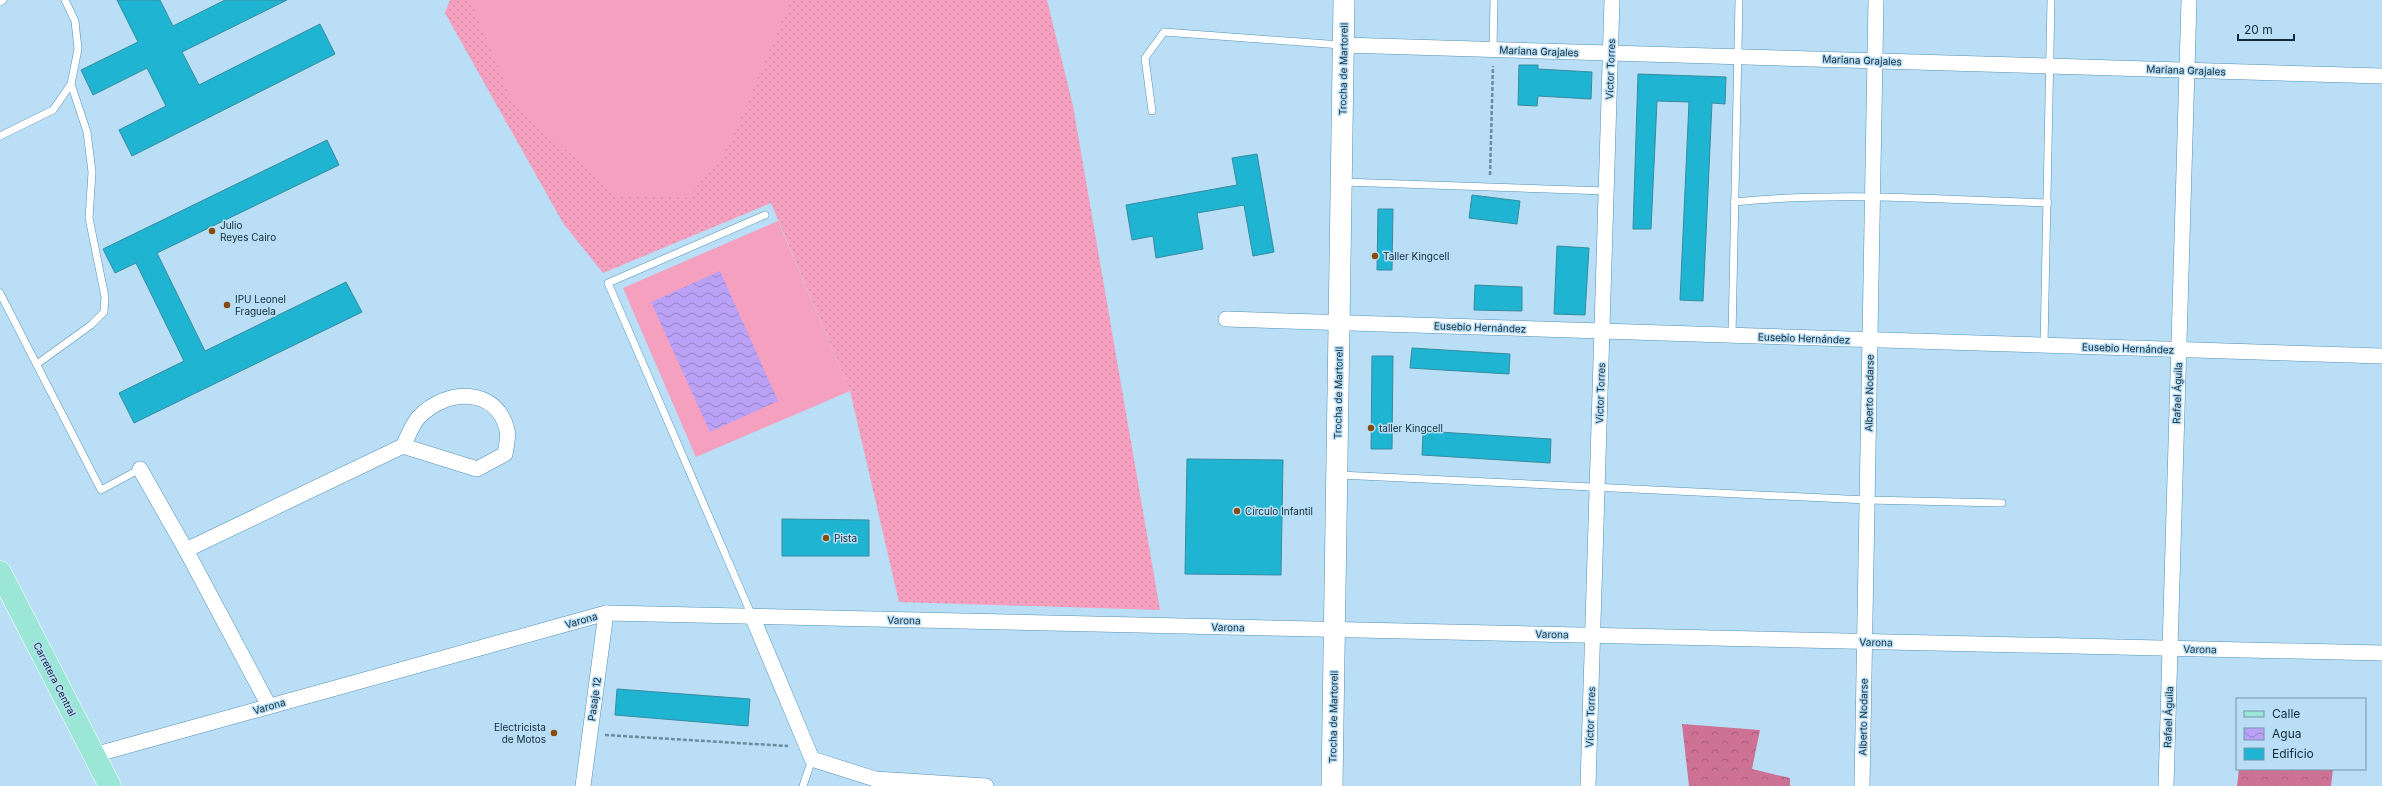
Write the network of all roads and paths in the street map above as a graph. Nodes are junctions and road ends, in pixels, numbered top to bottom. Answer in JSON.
{"nodes":[{"id":1,"x":3,"y":0,"type":"edge"},
{"id":2,"x":65,"y":0,"type":"edge"},
{"id":3,"x":1344,"y":0,"type":"edge"},
{"id":4,"x":1494,"y":0,"type":"edge"},
{"id":5,"x":1612,"y":0,"type":"edge"},
{"id":6,"x":1739,"y":0,"type":"edge"},
{"id":7,"x":1876,"y":0,"type":"edge"},
{"id":8,"x":2051,"y":0,"type":"edge"},
{"id":9,"x":2189,"y":0,"type":"edge"},
{"id":10,"x":0,"y":2,"type":"edge"},
{"id":11,"x":1343,"y":45,"type":"junction"},
{"id":12,"x":1493,"y":49,"type":"junction"},
{"id":13,"x":1611,"y":53,"type":"junction"},
{"id":14,"x":1738,"y":57,"type":"junction"},
{"id":15,"x":1875,"y":61,"type":"junction"},
{"id":16,"x":2049,"y":66,"type":"junction"},
{"id":17,"x":2187,"y":70,"type":"junction"},
{"id":18,"x":2382,"y":76,"type":"edge"},
{"id":19,"x":71,"y":84,"type":"junction"},
{"id":20,"x":1152,"y":112,"type":"dead end"},
{"id":21,"x":0,"y":136,"type":"edge"},
{"id":22,"x":1341,"y":182,"type":"junction"},
{"id":23,"x":1490,"y":188,"type":"junction"},
{"id":24,"x":1607,"y":192,"type":"junction"},
{"id":25,"x":1872,"y":198,"type":"junction"},
{"id":26,"x":1734,"y":202,"type":"junction"},
{"id":27,"x":2048,"y":203,"type":"junction"},
{"id":28,"x":764,"y":215,"type":"dead end"},
{"id":29,"x":0,"y":293,"type":"edge"},
{"id":30,"x":1226,"y":319,"type":"dead end"},
{"id":31,"x":1339,"y":323,"type":"junction"},
{"id":32,"x":1602,"y":331,"type":"junction"},
{"id":33,"x":1732,"y":336,"type":"junction"},
{"id":34,"x":1870,"y":340,"type":"junction"},
{"id":35,"x":2044,"y":346,"type":"junction"},
{"id":36,"x":2178,"y":350,"type":"junction"},
{"id":37,"x":2382,"y":356,"type":"edge"},
{"id":38,"x":37,"y":364,"type":"junction"},
{"id":39,"x":403,"y":446,"type":"junction"},
{"id":40,"x":140,"y":469,"type":"joint"},
{"id":41,"x":1337,"y":475,"type":"junction"},
{"id":42,"x":1598,"y":487,"type":"junction"},
{"id":43,"x":1867,"y":500,"type":"junction"},
{"id":44,"x":2002,"y":503,"type":"dead end"},
{"id":45,"x":186,"y":550,"type":"junction"},
{"id":46,"x":0,"y":572,"type":"edge"},
{"id":47,"x":606,"y":613,"type":"junction"},
{"id":48,"x":752,"y":616,"type":"junction"},
{"id":49,"x":1334,"y":630,"type":"junction"},
{"id":50,"x":1593,"y":635,"type":"junction"},
{"id":51,"x":1864,"y":641,"type":"junction"},
{"id":52,"x":2170,"y":648,"type":"junction"},
{"id":53,"x":2382,"y":653,"type":"edge"},
{"id":54,"x":269,"y":706,"type":"junction"},
{"id":55,"x":589,"y":734,"type":"junction"},
{"id":56,"x":809,"y":753,"type":"junction"},
{"id":57,"x":94,"y":755,"type":"junction"},
{"id":58,"x":874,"y":782,"type":"edge"},
{"id":59,"x":110,"y":786,"type":"edge"},
{"id":60,"x":583,"y":786,"type":"edge"},
{"id":61,"x":803,"y":786,"type":"edge"},
{"id":62,"x":986,"y":786,"type":"edge"},
{"id":63,"x":1332,"y":786,"type":"edge"},
{"id":64,"x":1588,"y":786,"type":"edge"},
{"id":65,"x":1862,"y":786,"type":"edge"},
{"id":66,"x":2166,"y":786,"type":"edge"}],
"edges":[{"from":1,"to":10,"type":"lane"},
{"from":2,"to":19,"type":"lane"},
{"from":3,"to":11,"type":"street","name":"Trocha de Martorell"},
{"from":4,"to":12,"type":"lane"},
{"from":5,"to":13,"type":"street","name":"Víctor Torres"},
{"from":6,"to":14,"type":"lane"},
{"from":7,"to":15,"type":"street","name":"Alberto Nodarse"},
{"from":8,"to":16,"type":"lane"},
{"from":9,"to":17,"type":"street","name":"Rafael Águila"},
{"from":11,"to":12,"type":"street","name":"Mariana Grajales"},
{"from":11,"to":20,"type":"lane"},
{"from":11,"to":22,"type":"street","name":"Trocha de Martorell"},
{"from":12,"to":13,"type":"street","name":"Mariana Grajales"},
{"from":12,"to":23,"type":"path"},
{"from":13,"to":14,"type":"street","name":"Mariana Grajales"},
{"from":13,"to":24,"type":"street","name":"Víctor Torres"},
{"from":14,"to":15,"type":"street","name":"Mariana Grajales"},
{"from":14,"to":26,"type":"lane"},
{"from":15,"to":16,"type":"street","name":"Mariana Grajales"},
{"from":15,"to":25,"type":"street","name":"Alberto Nodarse"},
{"from":16,"to":17,"type":"street","name":"Mariana Grajales"},
{"from":16,"to":27,"type":"lane"},
{"from":17,"to":18,"type":"street","name":"Mariana Grajales"},
{"from":17,"to":36,"type":"street","name":"Rafael Águila"},
{"from":19,"to":21,"type":"lane"},
{"from":19,"to":38,"type":"lane"},
{"from":22,"to":23,"type":"lane"},
{"from":22,"to":31,"type":"street","name":"Trocha de Martorell"},
{"from":23,"to":24,"type":"lane"},
{"from":24,"to":32,"type":"street","name":"Víctor Torres"},
{"from":25,"to":26,"type":"lane"},
{"from":25,"to":27,"type":"lane"},
{"from":25,"to":34,"type":"street","name":"Alberto Nodarse"},
{"from":26,"to":33,"type":"lane"},
{"from":27,"to":35,"type":"lane"},
{"from":28,"to":48,"type":"lane"},
{"from":29,"to":38,"type":"lane"},
{"from":30,"to":31,"type":"street","name":"Eusebio Hernández"},
{"from":31,"to":32,"type":"street","name":"Eusebio Hernández"},
{"from":31,"to":41,"type":"street","name":"Trocha de Martorell"},
{"from":32,"to":33,"type":"street","name":"Eusebio Hernández"},
{"from":32,"to":42,"type":"street","name":"Víctor Torres"},
{"from":33,"to":34,"type":"street","name":"Eusebio Hernández"},
{"from":34,"to":35,"type":"street","name":"Eusebio Hernández"},
{"from":34,"to":43,"type":"street","name":"Alberto Nodarse"},
{"from":35,"to":36,"type":"street","name":"Eusebio Hernández"},
{"from":36,"to":37,"type":"street","name":"Eusebio Hernández"},
{"from":36,"to":52,"type":"street","name":"Rafael Águila"},
{"from":38,"to":40,"type":"lane"},
{"from":39,"to":39,"type":"street"},
{"from":39,"to":45,"type":"street"},
{"from":40,"to":45,"type":"street"},
{"from":41,"to":42,"type":"lane"},
{"from":41,"to":49,"type":"street","name":"Trocha de Martorell"},
{"from":42,"to":43,"type":"lane"},
{"from":42,"to":50,"type":"street","name":"Víctor Torres"},
{"from":43,"to":44,"type":"lane"},
{"from":43,"to":51,"type":"street","name":"Alberto Nodarse"},
{"from":45,"to":54,"type":"street"},
{"from":46,"to":57,"type":"main road","name":"Carretera Central"},
{"from":47,"to":48,"type":"street","name":"Varona"},
{"from":47,"to":54,"type":"street","name":"Varona"},
{"from":47,"to":55,"type":"street","name":"Pasaje 12"},
{"from":48,"to":49,"type":"street","name":"Varona"},
{"from":48,"to":56,"type":"street"},
{"from":49,"to":50,"type":"street","name":"Varona"},
{"from":49,"to":63,"type":"street","name":"Trocha de Martorell"},
{"from":50,"to":51,"type":"street","name":"Varona"},
{"from":50,"to":64,"type":"street","name":"Víctor Torres"},
{"from":51,"to":52,"type":"street","name":"Varona"},
{"from":51,"to":65,"type":"street","name":"Alberto Nodarse"},
{"from":52,"to":53,"type":"street","name":"Varona"},
{"from":52,"to":66,"type":"street","name":"Rafael Águila"},
{"from":54,"to":57,"type":"street","name":"Varona"},
{"from":55,"to":56,"type":"path"},
{"from":55,"to":60,"type":"street","name":"Pasaje 12"},
{"from":56,"to":58,"type":"street"},
{"from":56,"to":61,"type":"lane"},
{"from":57,"to":59,"type":"main road","name":"Carretera Central"},
{"from":58,"to":62,"type":"street"}]}
